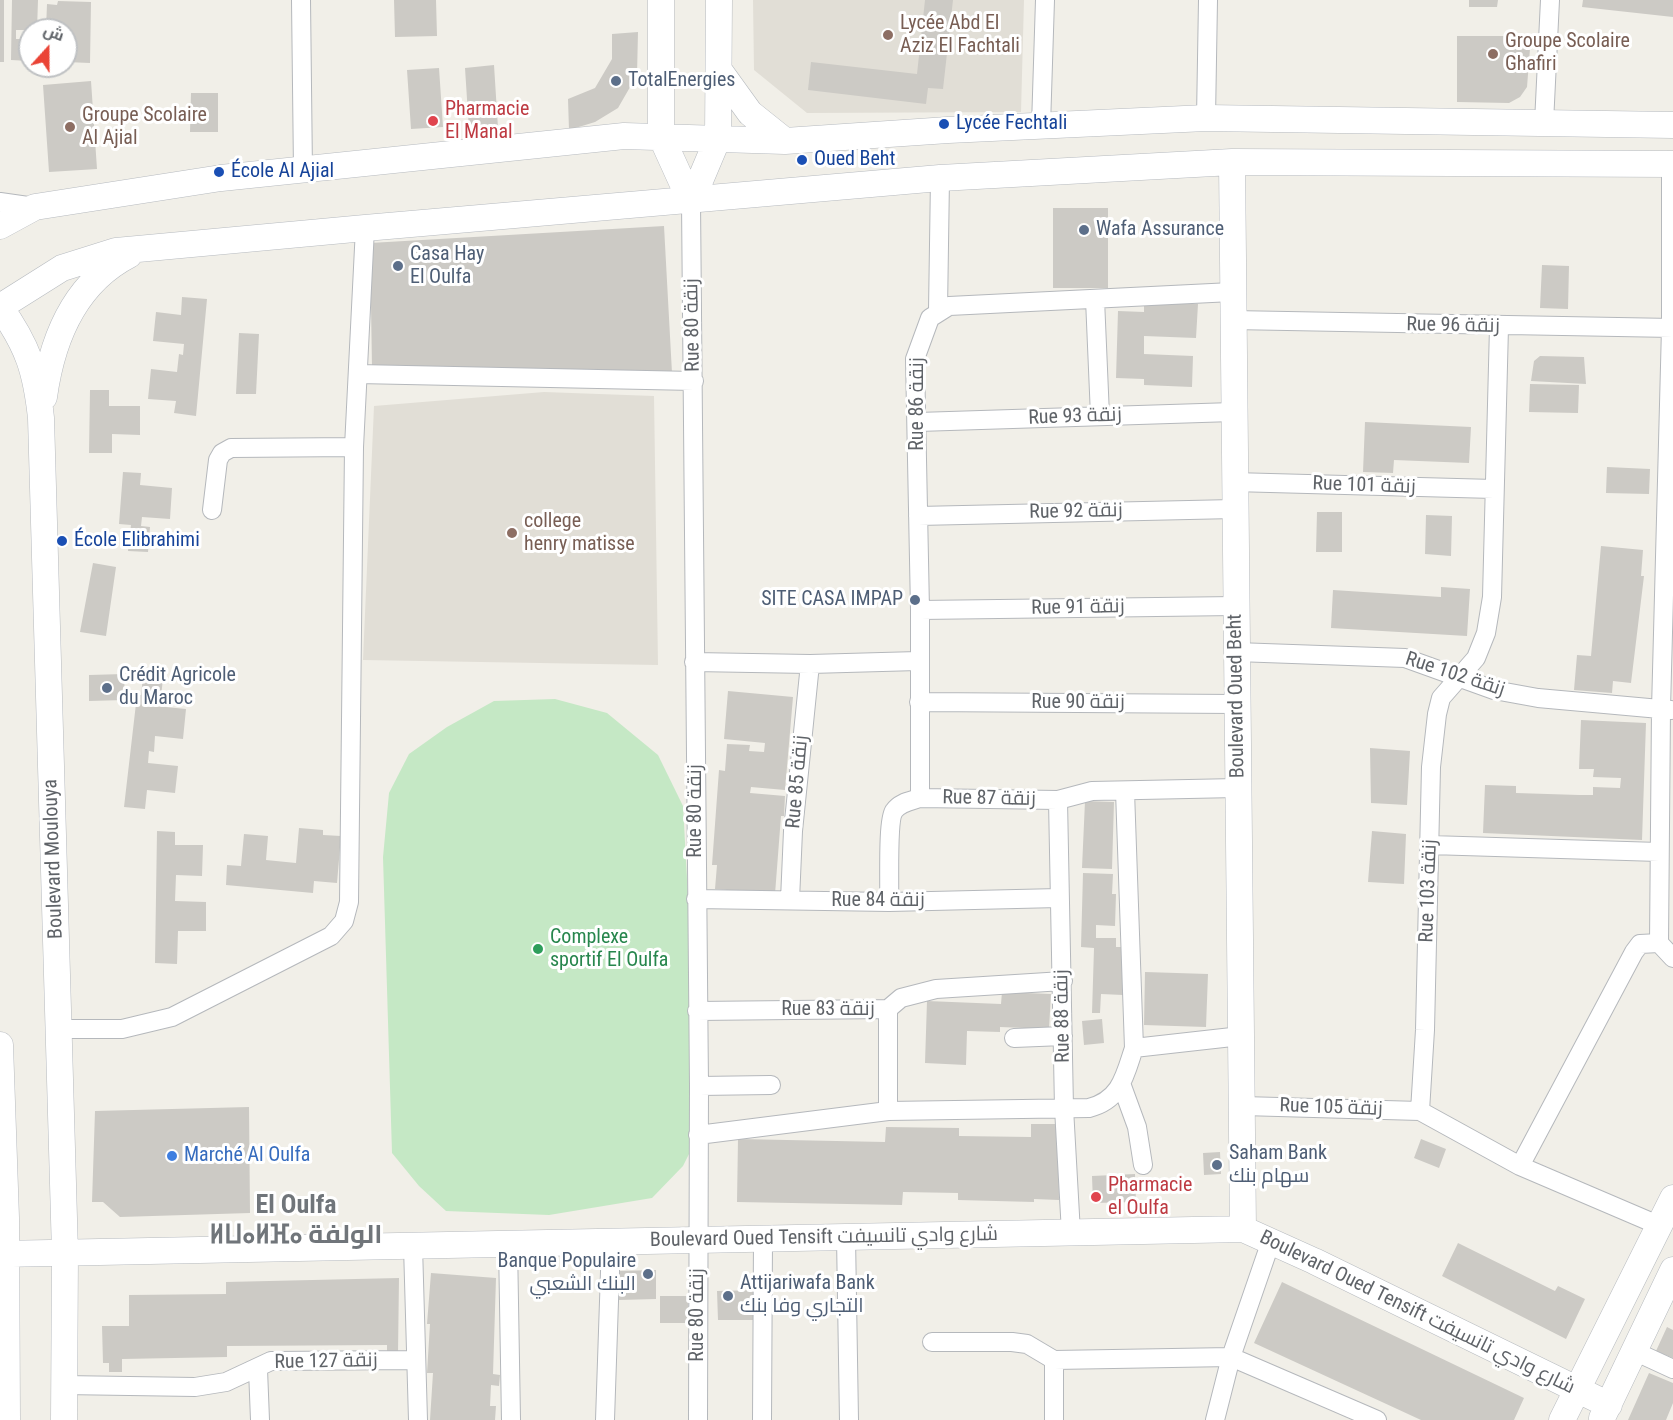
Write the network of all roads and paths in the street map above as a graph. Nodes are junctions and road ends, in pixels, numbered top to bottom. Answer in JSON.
{"nodes":[{"id":1,"x":301,"y":0,"type":"edge"},
{"id":2,"x":661,"y":0,"type":"edge"},
{"id":3,"x":719,"y":0,"type":"edge"},
{"id":4,"x":1045,"y":0,"type":"edge"},
{"id":5,"x":1208,"y":0,"type":"edge"},
{"id":6,"x":1550,"y":0,"type":"edge"},
{"id":7,"x":719,"y":70,"type":"junction"},
{"id":8,"x":1206,"y":118,"type":"junction"},
{"id":9,"x":1544,"y":123,"type":"junction"},
{"id":10,"x":1673,"y":125,"type":"edge"},
{"id":11,"x":1041,"y":126,"type":"junction"},
{"id":12,"x":661,"y":136,"type":"junction"},
{"id":13,"x":718,"y":138,"type":"junction"},
{"id":14,"x":785,"y":141,"type":"junction"},
{"id":15,"x":1232,"y":162,"type":"junction"},
{"id":16,"x":1672,"y":164,"type":"edge"},
{"id":17,"x":303,"y":171,"type":"junction"},
{"id":18,"x":940,"y":178,"type":"junction"},
{"id":19,"x":0,"y":202,"type":"edge"},
{"id":20,"x":691,"y":202,"type":"junction"},
{"id":21,"x":35,"y":207,"type":"junction"},
{"id":22,"x":0,"y":226,"type":"edge"},
{"id":23,"x":365,"y":228,"type":"junction"},
{"id":24,"x":144,"y":248,"type":"junction"},
{"id":25,"x":1232,"y":292,"type":"junction"},
{"id":26,"x":1095,"y":299,"type":"junction"},
{"id":27,"x":0,"y":307,"type":"edge"},
{"id":28,"x":938,"y":311,"type":"junction"},
{"id":29,"x":1232,"y":320,"type":"junction"},
{"id":30,"x":1498,"y":327,"type":"junction"},
{"id":31,"x":1672,"y":328,"type":"edge"},
{"id":32,"x":358,"y":374,"type":"junction"},
{"id":33,"x":694,"y":381,"type":"junction"},
{"id":34,"x":1233,"y":412,"type":"junction"},
{"id":35,"x":1100,"y":416,"type":"junction"},
{"id":36,"x":41,"y":418,"type":"junction"},
{"id":37,"x":918,"y":422,"type":"junction"},
{"id":38,"x":354,"y":447,"type":"junction"},
{"id":39,"x":1233,"y":482,"type":"junction"},
{"id":40,"x":1494,"y":489,"type":"junction"},
{"id":41,"x":1234,"y":509,"type":"junction"},
{"id":42,"x":212,"y":510,"type":"dead end"},
{"id":43,"x":918,"y":516,"type":"junction"},
{"id":44,"x":1236,"y":606,"type":"junction"},
{"id":45,"x":920,"y":610,"type":"junction"},
{"id":46,"x":1236,"y":652,"type":"junction"},
{"id":47,"x":918,"y":661,"type":"junction"},
{"id":48,"x":694,"y":662,"type":"junction"},
{"id":49,"x":810,"y":664,"type":"junction"},
{"id":50,"x":1457,"y":677,"type":"junction"},
{"id":51,"x":920,"y":702,"type":"junction"},
{"id":52,"x":1236,"y":704,"type":"junction"},
{"id":53,"x":1667,"y":710,"type":"edge"},
{"id":54,"x":1238,"y":788,"type":"junction"},
{"id":55,"x":1125,"y":791,"type":"junction"},
{"id":56,"x":920,"y":798,"type":"junction"},
{"id":57,"x":1058,"y":800,"type":"junction"},
{"id":58,"x":1430,"y":845,"type":"junction"},
{"id":59,"x":1659,"y":852,"type":"junction"},
{"id":60,"x":1059,"y":898,"type":"junction"},
{"id":61,"x":696,"y":899,"type":"junction"},
{"id":62,"x":790,"y":900,"type":"junction"},
{"id":63,"x":889,"y":902,"type":"junction"},
{"id":64,"x":1666,"y":918,"type":"edge"},
{"id":65,"x":1659,"y":943,"type":"junction"},
{"id":66,"x":1673,"y":958,"type":"edge"},
{"id":67,"x":1063,"y":981,"type":"junction"},
{"id":68,"x":888,"y":1009,"type":"junction"},
{"id":69,"x":697,"y":1011,"type":"junction"},
{"id":70,"x":59,"y":1029,"type":"junction"},
{"id":71,"x":1063,"y":1036,"type":"junction"},
{"id":72,"x":1241,"y":1036,"type":"junction"},
{"id":73,"x":1014,"y":1038,"type":"dead end"},
{"id":74,"x":0,"y":1045,"type":"edge"},
{"id":75,"x":1134,"y":1048,"type":"junction"},
{"id":76,"x":771,"y":1084,"type":"dead end"},
{"id":77,"x":699,"y":1086,"type":"junction"},
{"id":78,"x":1122,"y":1086,"type":"junction"},
{"id":79,"x":1243,"y":1106,"type":"junction"},
{"id":80,"x":1064,"y":1108,"type":"junction"},
{"id":81,"x":888,"y":1111,"type":"junction"},
{"id":82,"x":1420,"y":1111,"type":"junction"},
{"id":83,"x":698,"y":1135,"type":"junction"},
{"id":84,"x":1143,"y":1166,"type":"dead end"},
{"id":85,"x":1520,"y":1166,"type":"junction"},
{"id":86,"x":1673,"y":1198,"type":"edge"},
{"id":87,"x":1658,"y":1225,"type":"junction"},
{"id":88,"x":1243,"y":1229,"type":"junction"},
{"id":89,"x":1071,"y":1233,"type":"junction"},
{"id":90,"x":846,"y":1237,"type":"junction"},
{"id":91,"x":763,"y":1239,"type":"junction"},
{"id":92,"x":698,"y":1240,"type":"junction"},
{"id":93,"x":1271,"y":1241,"type":"junction"},
{"id":94,"x":611,"y":1242,"type":"junction"},
{"id":95,"x":508,"y":1244,"type":"junction"},
{"id":96,"x":412,"y":1246,"type":"junction"},
{"id":97,"x":65,"y":1253,"type":"junction"},
{"id":98,"x":3,"y":1254,"type":"edge"},
{"id":99,"x":1673,"y":1270,"type":"edge"},
{"id":100,"x":932,"y":1342,"type":"dead end"},
{"id":101,"x":1634,"y":1351,"type":"junction"},
{"id":102,"x":1231,"y":1357,"type":"junction"},
{"id":103,"x":415,"y":1360,"type":"junction"},
{"id":104,"x":1054,"y":1360,"type":"junction"},
{"id":105,"x":258,"y":1369,"type":"junction"},
{"id":106,"x":1673,"y":1369,"type":"edge"},
{"id":107,"x":63,"y":1385,"type":"junction"},
{"id":108,"x":1577,"y":1390,"type":"junction"},
{"id":109,"x":1605,"y":1412,"type":"edge"},
{"id":110,"x":7,"y":1420,"type":"edge"},
{"id":111,"x":64,"y":1420,"type":"edge"},
{"id":112,"x":260,"y":1420,"type":"edge"},
{"id":113,"x":418,"y":1420,"type":"edge"},
{"id":114,"x":511,"y":1420,"type":"edge"},
{"id":115,"x":605,"y":1420,"type":"edge"},
{"id":116,"x":698,"y":1420,"type":"edge"},
{"id":117,"x":762,"y":1420,"type":"edge"},
{"id":118,"x":849,"y":1420,"type":"edge"},
{"id":119,"x":1054,"y":1420,"type":"edge"},
{"id":120,"x":1215,"y":1420,"type":"edge"},
{"id":121,"x":1376,"y":1420,"type":"edge"},
{"id":122,"x":1562,"y":1420,"type":"edge"}],
"edges":[{"from":1,"to":17,"type":"street"},
{"from":2,"to":12,"type":"street"},
{"from":3,"to":7,"type":"street"},
{"from":4,"to":11,"type":"street"},
{"from":5,"to":8,"type":"street"},
{"from":6,"to":9,"type":"street"},
{"from":7,"to":13,"type":"street"},
{"from":7,"to":14,"type":"street"},
{"from":8,"to":9,"type":"street"},
{"from":8,"to":11,"type":"street"},
{"from":9,"to":10,"type":"street"},
{"from":11,"to":14,"type":"street"},
{"from":12,"to":13,"type":"street"},
{"from":12,"to":17,"type":"street"},
{"from":12,"to":20,"type":"street"},
{"from":13,"to":14,"type":"street"},
{"from":13,"to":20,"type":"street"},
{"from":15,"to":16,"type":"street"},
{"from":15,"to":18,"type":"street"},
{"from":15,"to":25,"type":"street","name":"Boulevard Oued Beht"},
{"from":16,"to":31,"type":"street"},
{"from":17,"to":21,"type":"street"},
{"from":18,"to":20,"type":"street"},
{"from":18,"to":28,"type":"street"},
{"from":19,"to":21,"type":"street"},
{"from":20,"to":23,"type":"street"},
{"from":20,"to":33,"type":"street","name":"Rue 80 زنقة"},
{"from":21,"to":22,"type":"street"},
{"from":23,"to":24,"type":"street"},
{"from":23,"to":32,"type":"street"},
{"from":24,"to":27,"type":"street"},
{"from":24,"to":36,"type":"street"},
{"from":25,"to":26,"type":"street"},
{"from":25,"to":29,"type":"street","name":"Boulevard Oued Beht"},
{"from":26,"to":28,"type":"street"},
{"from":26,"to":35,"type":"street"},
{"from":27,"to":36,"type":"street","name":"Boulevard Moulouya"},
{"from":28,"to":37,"type":"street","name":"Rue 86 زنقة"},
{"from":29,"to":30,"type":"street","name":"Rue 96 زنقة"},
{"from":29,"to":34,"type":"street","name":"Boulevard Oued Beht"},
{"from":30,"to":31,"type":"street","name":"Rue 96 زنقة"},
{"from":30,"to":40,"type":"street","name":"Rue 103 زنقة"},
{"from":31,"to":53,"type":"street"},
{"from":32,"to":33,"type":"street"},
{"from":32,"to":38,"type":"street"},
{"from":33,"to":48,"type":"street","name":"Rue 80 زنقة"},
{"from":34,"to":35,"type":"street","name":"Rue 93 زنقة"},
{"from":34,"to":39,"type":"street","name":"Boulevard Oued Beht"},
{"from":35,"to":37,"type":"street","name":"Rue 93 زنقة"},
{"from":36,"to":70,"type":"street","name":"Boulevard Moulouya"},
{"from":37,"to":43,"type":"street","name":"Rue 86 زنقة"},
{"from":38,"to":42,"type":"street"},
{"from":38,"to":70,"type":"street"},
{"from":39,"to":40,"type":"street","name":"Rue 101 زنقة"},
{"from":39,"to":41,"type":"street","name":"Boulevard Oued Beht"},
{"from":40,"to":50,"type":"street","name":"Rue 103 زنقة"},
{"from":41,"to":43,"type":"street","name":"Rue 92 زنقة"},
{"from":41,"to":44,"type":"street","name":"Boulevard Oued Beht"},
{"from":43,"to":45,"type":"street","name":"Rue 86 زنقة"},
{"from":44,"to":45,"type":"street","name":"Rue 91 زنقة"},
{"from":44,"to":46,"type":"street","name":"Boulevard Oued Beht"},
{"from":45,"to":47,"type":"street","name":"Rue 86 زنقة"},
{"from":46,"to":50,"type":"street","name":"Rue 102 زنقة"},
{"from":46,"to":52,"type":"street","name":"Boulevard Oued Beht"},
{"from":47,"to":49,"type":"street"},
{"from":47,"to":51,"type":"street","name":"Rue 86 زنقة"},
{"from":48,"to":49,"type":"street"},
{"from":48,"to":61,"type":"street","name":"Rue 80 زنقة"},
{"from":49,"to":62,"type":"street","name":"Rue 85 زنقة"},
{"from":50,"to":53,"type":"street","name":"Rue 102 زنقة"},
{"from":50,"to":58,"type":"street","name":"Rue 103 زنقة"},
{"from":51,"to":52,"type":"street","name":"Rue 90 زنقة"},
{"from":51,"to":56,"type":"street","name":"Rue 86 زنقة"},
{"from":52,"to":54,"type":"street","name":"Boulevard Oued Beht"},
{"from":53,"to":59,"type":"street"},
{"from":54,"to":55,"type":"street","name":"Rue 87 زنقة"},
{"from":54,"to":72,"type":"street","name":"Boulevard Oued Beht"},
{"from":55,"to":57,"type":"street","name":"Rue 87 زنقة"},
{"from":55,"to":75,"type":"street"},
{"from":56,"to":57,"type":"street","name":"Rue 87 زنقة"},
{"from":56,"to":63,"type":"street"},
{"from":57,"to":60,"type":"street","name":"Rue 88 زنقة"},
{"from":58,"to":59,"type":"street"},
{"from":58,"to":82,"type":"street","name":"Rue 103 زنقة"},
{"from":59,"to":64,"type":"street"},
{"from":60,"to":63,"type":"street","name":"Rue 84 زنقة"},
{"from":60,"to":67,"type":"street","name":"Rue 88 زنقة"},
{"from":61,"to":62,"type":"street","name":"Rue 84 زنقة"},
{"from":61,"to":69,"type":"street","name":"Rue 80 زنقة"},
{"from":62,"to":63,"type":"street","name":"Rue 84 زنقة"},
{"from":64,"to":65,"type":"street"},
{"from":65,"to":66,"type":"street"},
{"from":65,"to":85,"type":"street"},
{"from":67,"to":68,"type":"street","name":"Rue 83 زنقة"},
{"from":67,"to":71,"type":"street","name":"Rue 88 زنقة"},
{"from":68,"to":69,"type":"street","name":"Rue 83 زنقة"},
{"from":68,"to":81,"type":"street"},
{"from":69,"to":77,"type":"street","name":"Rue 80 زنقة"},
{"from":70,"to":97,"type":"street","name":"Boulevard Moulouya"},
{"from":71,"to":73,"type":"street"},
{"from":71,"to":80,"type":"street","name":"Rue 88 زنقة"},
{"from":72,"to":75,"type":"street"},
{"from":72,"to":79,"type":"street","name":"Boulevard Oued Beht"},
{"from":74,"to":98,"type":"street"},
{"from":75,"to":78,"type":"street"},
{"from":76,"to":77,"type":"street"},
{"from":77,"to":83,"type":"street","name":"Rue 80 زنقة"},
{"from":78,"to":80,"type":"street"},
{"from":78,"to":84,"type":"street"},
{"from":79,"to":82,"type":"street","name":"Rue 105 زنقة"},
{"from":79,"to":88,"type":"street","name":"Boulevard Oued Beht"},
{"from":80,"to":81,"type":"street"},
{"from":80,"to":89,"type":"street","name":"Rue 88 زنقة"},
{"from":81,"to":83,"type":"street"},
{"from":82,"to":85,"type":"street"},
{"from":83,"to":92,"type":"street","name":"Rue 80 زنقة"},
{"from":85,"to":87,"type":"street"},
{"from":86,"to":87,"type":"street"},
{"from":87,"to":108,"type":"street"},
{"from":88,"to":89,"type":"street","name":"Boulevard Oued Tensift شارع وادي تانسيفت"},
{"from":88,"to":93,"type":"street","name":"Boulevard Oued Tensift شارع وادي تانسيفت"},
{"from":89,"to":90,"type":"street","name":"Boulevard Oued Tensift شارع وادي تانسيفت"},
{"from":90,"to":91,"type":"street","name":"Boulevard Oued Tensift شارع وادي تانسيفت"},
{"from":90,"to":118,"type":"street"},
{"from":91,"to":92,"type":"street","name":"Boulevard Oued Tensift شارع وادي تانسيفت"},
{"from":91,"to":117,"type":"street"},
{"from":92,"to":94,"type":"street","name":"Boulevard Oued Tensift شارع وادي تانسيفت"},
{"from":92,"to":116,"type":"street","name":"Rue 80 زنقة"},
{"from":93,"to":102,"type":"street"},
{"from":93,"to":108,"type":"street","name":"Boulevard Oued Tensift شارع وادي تانسيفت"},
{"from":94,"to":95,"type":"street","name":"Boulevard Oued Tensift شارع وادي تانسيفت"},
{"from":94,"to":115,"type":"street"},
{"from":95,"to":96,"type":"street","name":"Boulevard Oued Tensift شارع وادي تانسيفت"},
{"from":95,"to":114,"type":"street"},
{"from":96,"to":97,"type":"street","name":"Boulevard Oued Tensift شارع وادي تانسيفت"},
{"from":96,"to":103,"type":"street"},
{"from":97,"to":98,"type":"street","name":"Boulevard Oued Tensift شارع وادي تانسيفت"},
{"from":97,"to":107,"type":"street","name":"Boulevard Moulouya"},
{"from":98,"to":110,"type":"street"},
{"from":99,"to":101,"type":"street"},
{"from":100,"to":104,"type":"street"},
{"from":101,"to":106,"type":"street"},
{"from":101,"to":109,"type":"street"},
{"from":102,"to":104,"type":"street"},
{"from":102,"to":120,"type":"street"},
{"from":102,"to":121,"type":"street"},
{"from":103,"to":105,"type":"street","name":"Rue 127 زنقة"},
{"from":103,"to":113,"type":"street"},
{"from":104,"to":119,"type":"street"},
{"from":105,"to":107,"type":"street","name":"Rue 127 زنقة"},
{"from":105,"to":112,"type":"street"},
{"from":107,"to":111,"type":"street","name":"Boulevard Moulouya"},
{"from":108,"to":109,"type":"street","name":"Boulevard Oued Tensift شارع وادي تانسيفت"},
{"from":108,"to":122,"type":"street"}]}
